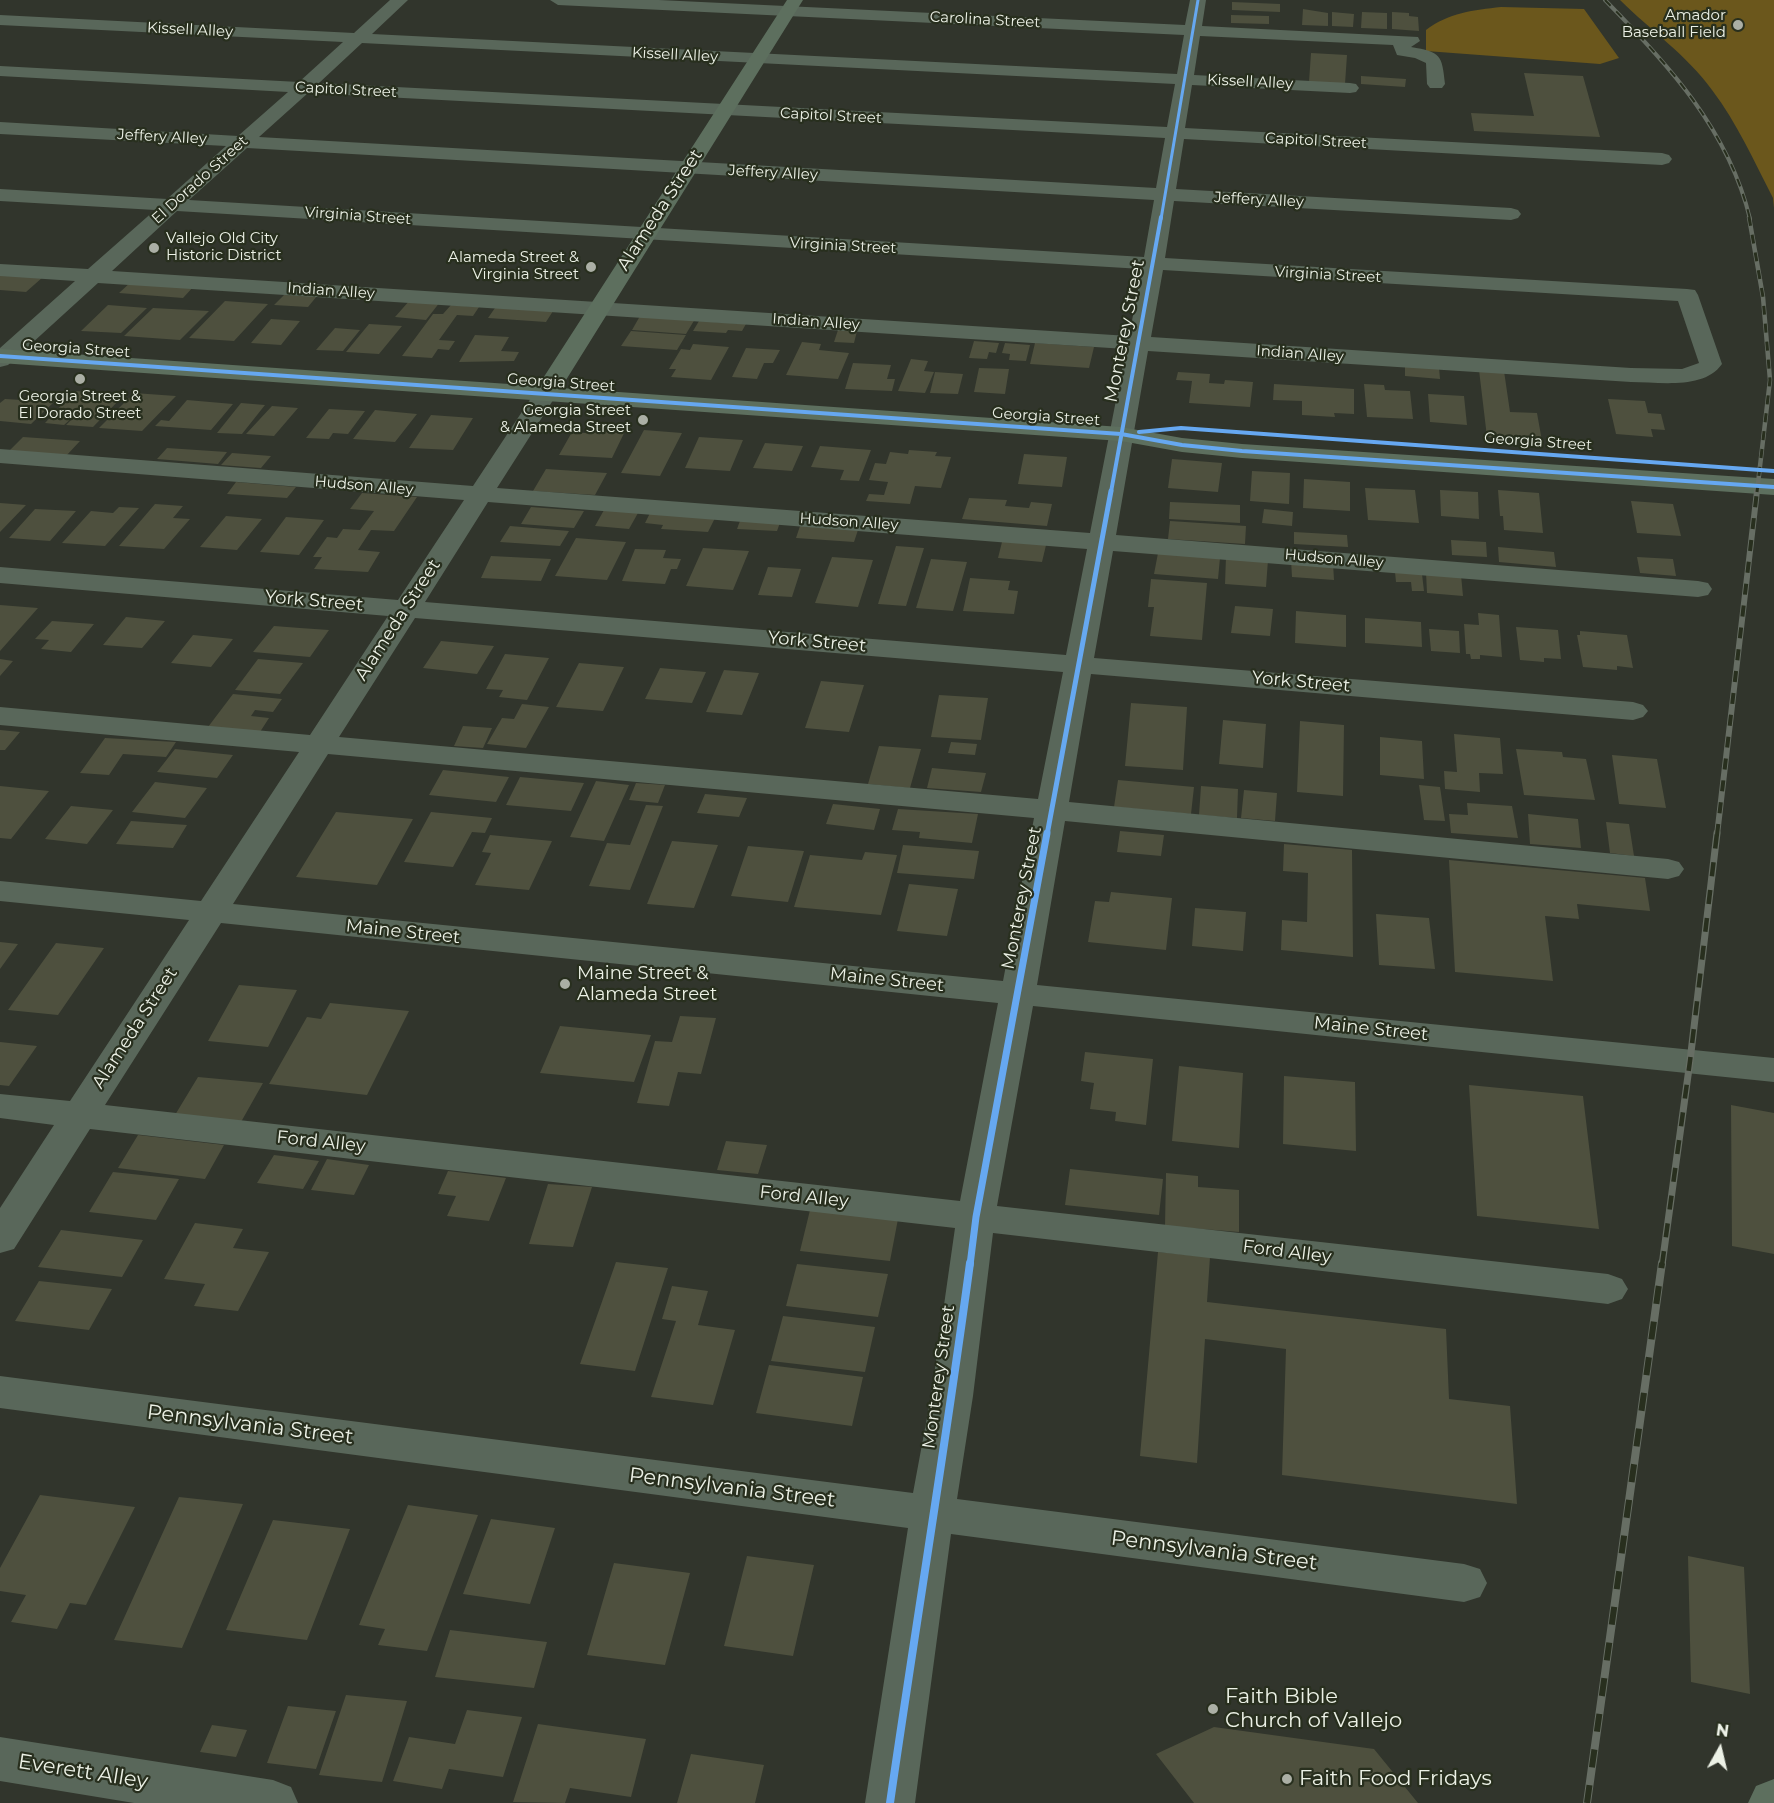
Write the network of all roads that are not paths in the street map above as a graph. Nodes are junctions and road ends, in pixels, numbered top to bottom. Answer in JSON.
{"nodes":[{"id":1,"x":400,"y":0,"type":"edge"},
{"id":2,"x":558,"y":0,"type":"edge"},
{"id":3,"x":792,"y":5,"type":"edge"},
{"id":4,"x":1196,"y":15,"type":"edge"},
{"id":5,"x":0,"y":20,"type":"edge"},
{"id":6,"x":357,"y":38,"type":"junction"},
{"id":7,"x":757,"y":59,"type":"junction"},
{"id":8,"x":0,"y":71,"type":"edge"},
{"id":9,"x":1186,"y":79,"type":"junction"},
{"id":10,"x":1436,"y":84,"type":"dead end"},
{"id":11,"x":303,"y":87,"type":"junction"},
{"id":12,"x":1350,"y":88,"type":"dead end"},
{"id":13,"x":724,"y":111,"type":"junction"},
{"id":14,"x":0,"y":128,"type":"edge"},
{"id":15,"x":1176,"y":134,"type":"junction"},
{"id":16,"x":243,"y":142,"type":"junction"},
{"id":17,"x":1662,"y":159,"type":"dead end"},
{"id":18,"x":687,"y":168,"type":"junction"},
{"id":19,"x":0,"y":195,"type":"edge"},
{"id":20,"x":1166,"y":195,"type":"junction"},
{"id":21,"x":172,"y":205,"type":"junction"},
{"id":22,"x":1511,"y":214,"type":"dead end"},
{"id":23,"x":645,"y":234,"type":"junction"},
{"id":24,"x":1153,"y":265,"type":"junction"},
{"id":25,"x":0,"y":270,"type":"edge"},
{"id":26,"x":94,"y":275,"type":"junction"},
{"id":27,"x":1687,"y":295,"type":"joint"},
{"id":28,"x":598,"y":308,"type":"junction"},
{"id":29,"x":1138,"y":344,"type":"junction"},
{"id":30,"x":2,"y":357,"type":"edge"},
{"id":31,"x":545,"y":393,"type":"junction"},
{"id":32,"x":1121,"y":434,"type":"junction"},
{"id":33,"x":0,"y":456,"type":"edge"},
{"id":34,"x":1774,"y":471,"type":"edge"},
{"id":35,"x":1774,"y":487,"type":"edge"},
{"id":36,"x":478,"y":495,"type":"junction"},
{"id":37,"x":1103,"y":540,"type":"junction"},
{"id":38,"x":0,"y":575,"type":"edge"},
{"id":39,"x":1698,"y":589,"type":"dead end"},
{"id":40,"x":405,"y":609,"type":"junction"},
{"id":41,"x":1080,"y":663,"type":"junction"},
{"id":42,"x":1633,"y":711,"type":"dead end"},
{"id":43,"x":0,"y":716,"type":"edge"},
{"id":44,"x":317,"y":746,"type":"junction"},
{"id":45,"x":1053,"y":811,"type":"junction"},
{"id":46,"x":1668,"y":869,"type":"dead end"},
{"id":47,"x":0,"y":891,"type":"edge"},
{"id":48,"x":210,"y":913,"type":"junction"},
{"id":49,"x":1019,"y":993,"type":"junction"},
{"id":50,"x":1774,"y":1070,"type":"edge"},
{"id":51,"x":0,"y":1106,"type":"edge"},
{"id":52,"x":80,"y":1115,"type":"junction"},
{"id":53,"x":976,"y":1217,"type":"junction"},
{"id":54,"x":0,"y":1239,"type":"edge"},
{"id":55,"x":1608,"y":1289,"type":"dead end"},
{"id":56,"x":0,"y":1392,"type":"edge"},
{"id":57,"x":932,"y":1514,"type":"junction"},
{"id":58,"x":1464,"y":1583,"type":"dead end"},
{"id":59,"x":0,"y":1759,"type":"edge"},
{"id":60,"x":273,"y":1803,"type":"edge"},
{"id":61,"x":890,"y":1803,"type":"edge"}],
"edges":[{"from":1,"to":6,"type":"street","name":"El Dorado Street"},
{"from":2,"to":3,"type":"street","name":"Carolina Street"},
{"from":3,"to":4,"type":"street","name":"Carolina Street"},
{"from":3,"to":7,"type":"main road","name":"Alameda Street"},
{"from":4,"to":9,"type":"street","name":"Monterey Street"},
{"from":4,"to":10,"type":"street","name":"Carolina Street"},
{"from":5,"to":6,"type":"street","name":"Kissell Alley"},
{"from":6,"to":7,"type":"street","name":"Kissell Alley"},
{"from":6,"to":11,"type":"street","name":"El Dorado Street"},
{"from":7,"to":9,"type":"street","name":"Kissell Alley"},
{"from":7,"to":13,"type":"main road","name":"Alameda Street"},
{"from":8,"to":11,"type":"street","name":"Capitol Street"},
{"from":9,"to":12,"type":"street","name":"Kissell Alley"},
{"from":9,"to":15,"type":"street","name":"Monterey Street"},
{"from":11,"to":13,"type":"street","name":"Capitol Street"},
{"from":11,"to":16,"type":"street","name":"El Dorado Street"},
{"from":13,"to":15,"type":"street","name":"Capitol Street"},
{"from":13,"to":18,"type":"main road","name":"Alameda Street"},
{"from":14,"to":16,"type":"street","name":"Jeffery Alley"},
{"from":15,"to":17,"type":"street","name":"Capitol Street"},
{"from":15,"to":20,"type":"street","name":"Monterey Street"},
{"from":16,"to":18,"type":"street","name":"Jeffery Alley"},
{"from":16,"to":21,"type":"street","name":"El Dorado Street"},
{"from":18,"to":20,"type":"street","name":"Jeffery Alley"},
{"from":18,"to":23,"type":"main road","name":"Alameda Street"},
{"from":19,"to":21,"type":"street","name":"Virginia Street"},
{"from":20,"to":22,"type":"street","name":"Jeffery Alley"},
{"from":20,"to":24,"type":"street","name":"Monterey Street"},
{"from":21,"to":23,"type":"street","name":"Virginia Street"},
{"from":21,"to":26,"type":"street","name":"El Dorado Street"},
{"from":23,"to":24,"type":"street","name":"Virginia Street"},
{"from":23,"to":28,"type":"main road","name":"Alameda Street"},
{"from":24,"to":27,"type":"street","name":"Virginia Street"},
{"from":24,"to":29,"type":"street","name":"Monterey Street"},
{"from":25,"to":26,"type":"street","name":"Indian Alley"},
{"from":26,"to":28,"type":"street","name":"Indian Alley"},
{"from":26,"to":30,"type":"street","name":"El Dorado Street"},
{"from":27,"to":29,"type":"street","name":"Indian Alley"},
{"from":28,"to":29,"type":"street","name":"Indian Alley"},
{"from":28,"to":31,"type":"main road","name":"Alameda Street"},
{"from":29,"to":32,"type":"street","name":"Monterey Street"},
{"from":30,"to":31,"type":"main road","name":"Georgia Street"},
{"from":31,"to":32,"type":"main road","name":"Georgia Street"},
{"from":31,"to":36,"type":"street","name":"Alameda Street"},
{"from":32,"to":34,"type":"main road","name":"Georgia Street"},
{"from":32,"to":35,"type":"main road","name":"Georgia Street"},
{"from":32,"to":37,"type":"street","name":"Monterey Street"},
{"from":33,"to":36,"type":"street","name":"Hudson Alley"},
{"from":36,"to":37,"type":"street","name":"Hudson Alley"},
{"from":36,"to":40,"type":"street","name":"Alameda Street"},
{"from":37,"to":39,"type":"street","name":"Hudson Alley"},
{"from":37,"to":41,"type":"street","name":"Monterey Street"},
{"from":38,"to":40,"type":"street","name":"York Street"},
{"from":40,"to":41,"type":"street","name":"York Street"},
{"from":40,"to":44,"type":"street","name":"Alameda Street"},
{"from":41,"to":42,"type":"street","name":"York Street"},
{"from":41,"to":45,"type":"street","name":"Monterey Street"},
{"from":43,"to":44,"type":"street"},
{"from":44,"to":45,"type":"street"},
{"from":44,"to":48,"type":"street","name":"Alameda Street"},
{"from":45,"to":46,"type":"street"},
{"from":45,"to":49,"type":"street","name":"Monterey Street"},
{"from":47,"to":48,"type":"street","name":"Maine Street"},
{"from":48,"to":49,"type":"street","name":"Maine Street"},
{"from":48,"to":52,"type":"street","name":"Alameda Street"},
{"from":49,"to":50,"type":"street","name":"Maine Street"},
{"from":49,"to":53,"type":"street","name":"Monterey Street"},
{"from":51,"to":52,"type":"street","name":"Ford Alley"},
{"from":52,"to":53,"type":"street","name":"Ford Alley"},
{"from":52,"to":54,"type":"street","name":"Alameda Street"},
{"from":53,"to":55,"type":"street","name":"Ford Alley"},
{"from":53,"to":57,"type":"street","name":"Monterey Street"},
{"from":56,"to":57,"type":"street","name":"Pennsylvania Street"},
{"from":57,"to":58,"type":"street","name":"Pennsylvania Street"},
{"from":57,"to":61,"type":"street","name":"Monterey Street"},
{"from":59,"to":60,"type":"street","name":"Everett Alley"}]}
